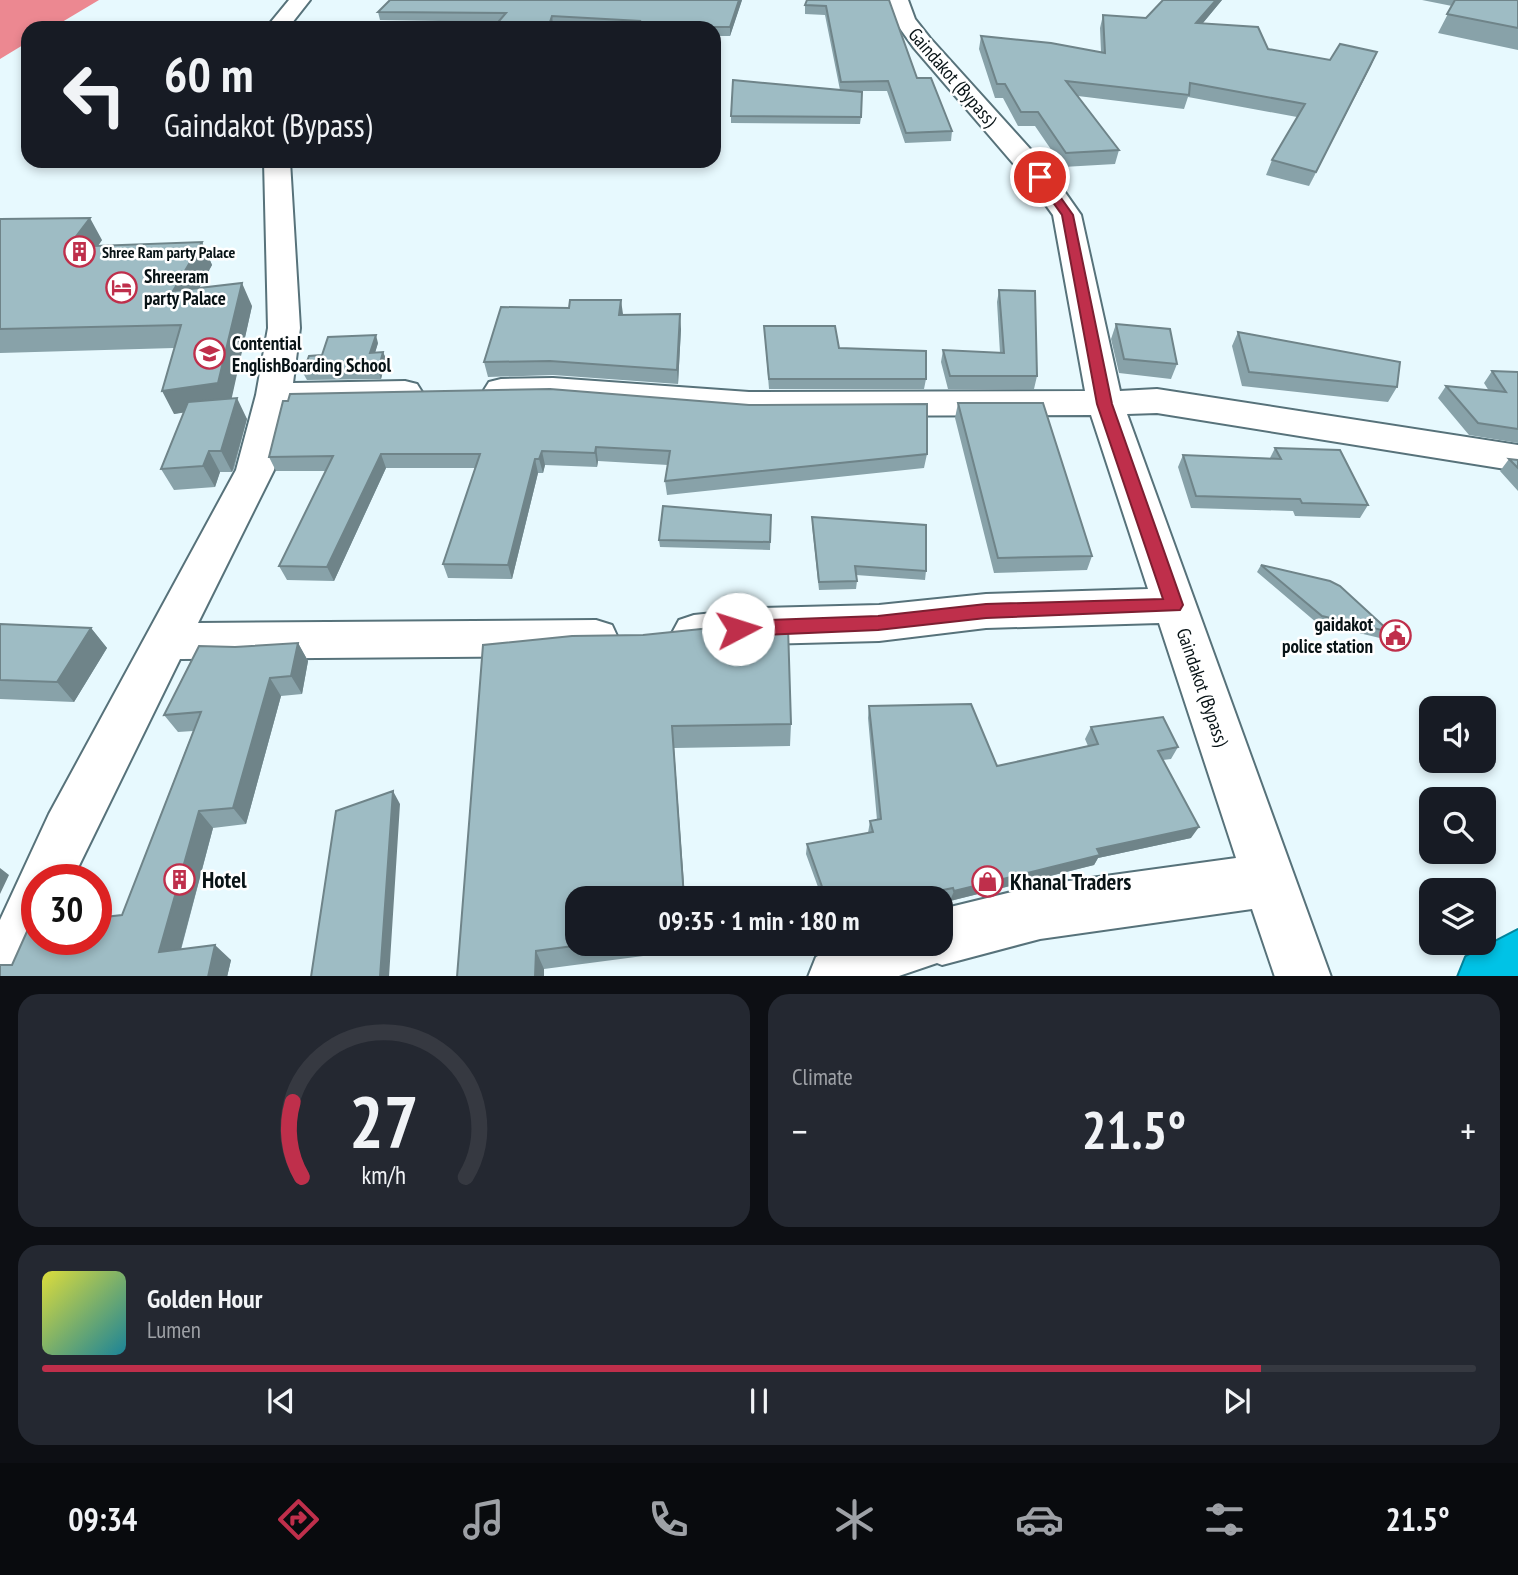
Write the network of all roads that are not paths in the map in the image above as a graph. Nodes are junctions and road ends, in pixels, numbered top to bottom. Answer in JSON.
{"nodes":[{"id":1,"x":300,"y":0,"type":"edge"},
{"id":2,"x":898,"y":0,"type":"edge"},
{"id":3,"x":282,"y":21,"type":"edge"},
{"id":4,"x":277,"y":168,"type":"edge"},
{"id":5,"x":274,"y":395,"type":"junction"},
{"id":6,"x":1105,"y":404,"type":"junction"},
{"id":7,"x":1518,"y":458,"type":"edge"},
{"id":8,"x":1174,"y":605,"type":"junction"},
{"id":9,"x":166,"y":641,"type":"junction"},
{"id":10,"x":52,"y":864,"type":"edge"},
{"id":11,"x":1270,"y":880,"type":"junction"},
{"id":12,"x":953,"y":934,"type":"edge"},
{"id":13,"x":21,"y":936,"type":"edge"},
{"id":14,"x":877,"y":956,"type":"edge"},
{"id":15,"x":1518,"y":958,"type":"edge"},
{"id":16,"x":3,"y":976,"type":"edge"},
{"id":17,"x":836,"y":976,"type":"edge"},
{"id":18,"x":1303,"y":976,"type":"edge"},
{"id":19,"x":1486,"y":976,"type":"edge"}],
"edges":[{"from":1,"to":3,"type":"street"},
{"from":2,"to":6,"type":"street","name":"Gaindakot (Bypass)"},
{"from":4,"to":5,"type":"street"},
{"from":5,"to":6,"type":"street"},
{"from":5,"to":9,"type":"street"},
{"from":6,"to":7,"type":"street"},
{"from":6,"to":8,"type":"street","name":"Gaindakot (Bypass)"},
{"from":8,"to":9,"type":"street"},
{"from":8,"to":11,"type":"street","name":"Gaindakot (Bypass)"},
{"from":9,"to":10,"type":"street"},
{"from":11,"to":12,"type":"street"},
{"from":11,"to":18,"type":"street","name":"Gaindakot (Bypass)"},
{"from":13,"to":16,"type":"street"},
{"from":14,"to":17,"type":"street"},
{"from":15,"to":19,"type":"highway"}]}
